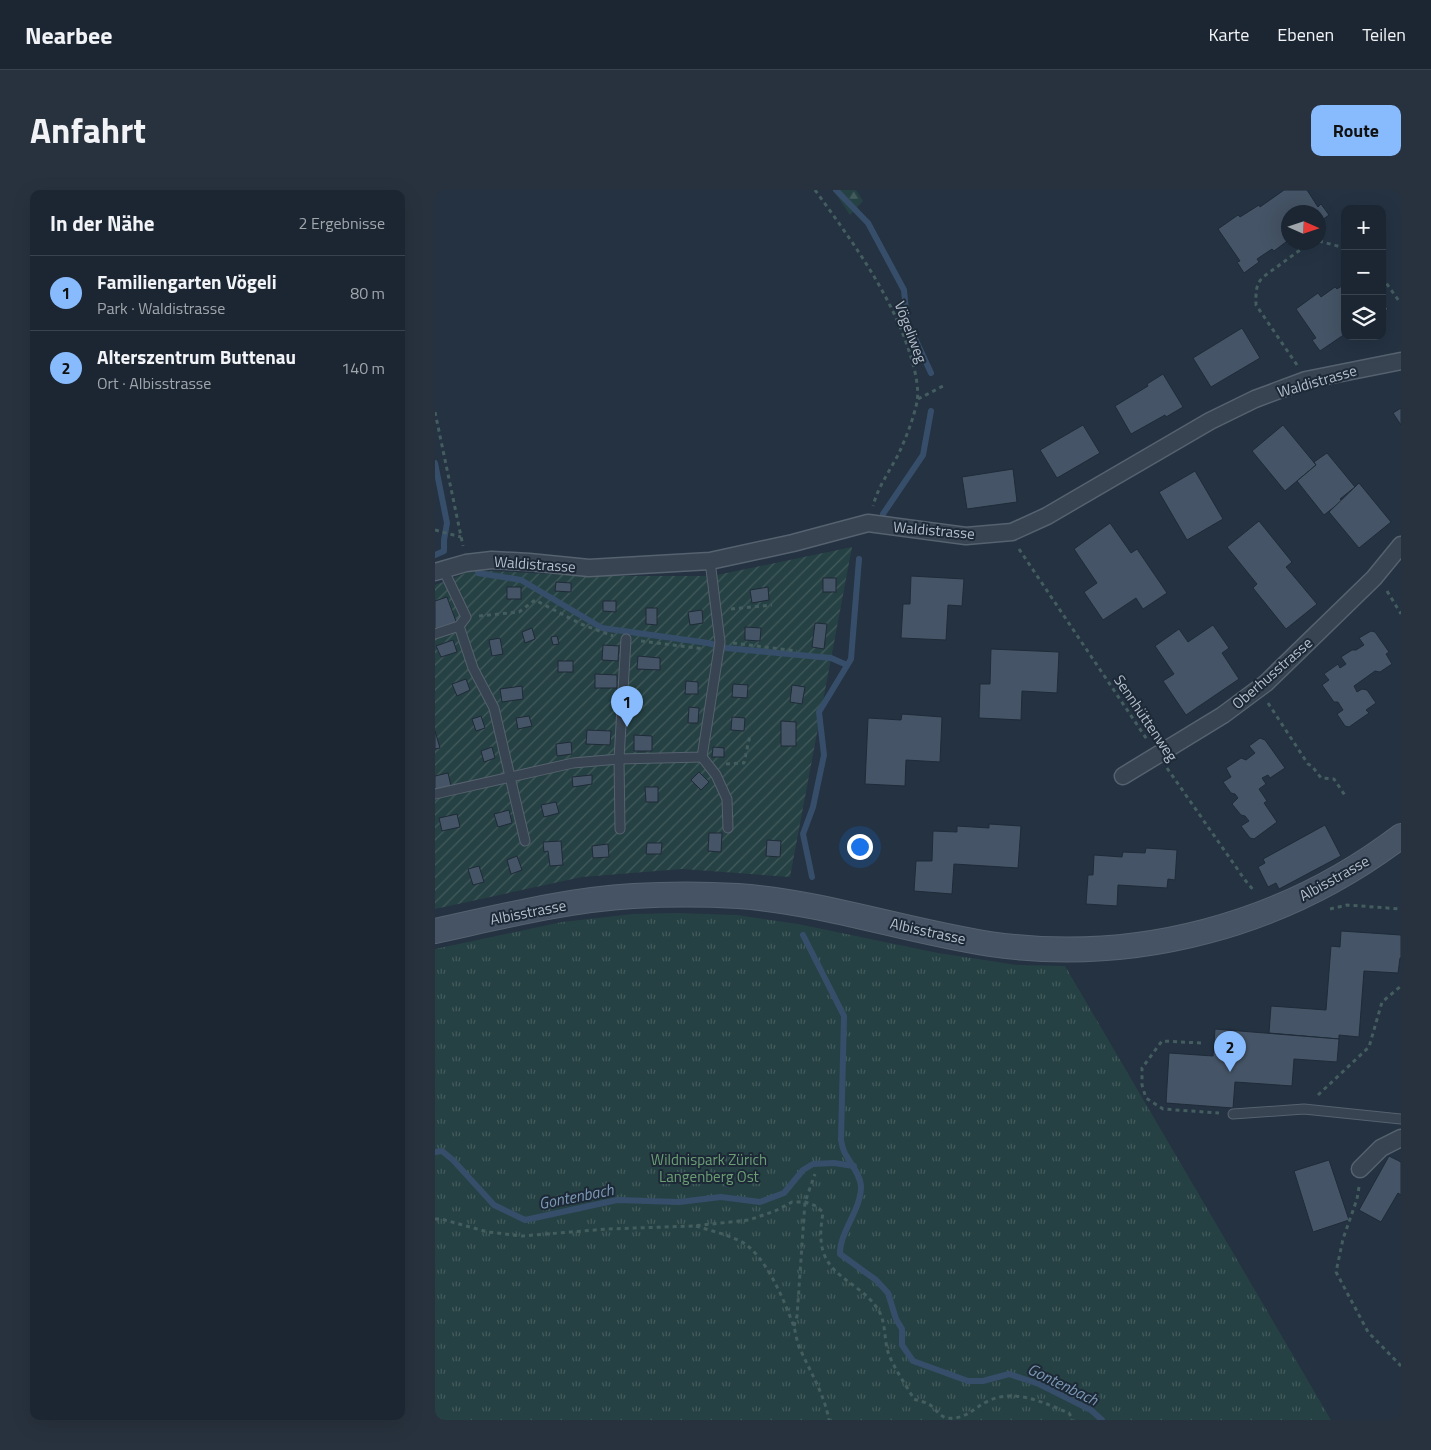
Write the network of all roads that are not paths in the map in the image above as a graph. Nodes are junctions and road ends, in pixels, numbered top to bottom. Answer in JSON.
{"nodes":[{"id":1,"x":1401,"y":362,"type":"edge"},
{"id":2,"x":1401,"y":545,"type":"edge"},
{"id":3,"x":710,"y":561,"type":"junction"},
{"id":4,"x":439,"y":570,"type":"edge"},
{"id":5,"x":459,"y":626,"type":"junction"},
{"id":6,"x":435,"y":634,"type":"edge"},
{"id":7,"x":626,"y":639,"type":"road end"},
{"id":8,"x":702,"y":757,"type":"junction"},
{"id":9,"x":619,"y":759,"type":"junction"},
{"id":10,"x":1123,"y":776,"type":"dead end"},
{"id":11,"x":510,"y":777,"type":"junction"},
{"id":12,"x":435,"y":794,"type":"edge"},
{"id":13,"x":728,"y":828,"type":"dead end"},
{"id":14,"x":620,"y":829,"type":"dead end"},
{"id":15,"x":1401,"y":836,"type":"edge"},
{"id":16,"x":525,"y":841,"type":"dead end"},
{"id":17,"x":435,"y":931,"type":"edge"},
{"id":18,"x":1233,"y":1114,"type":"road end"},
{"id":19,"x":1401,"y":1119,"type":"edge"},
{"id":20,"x":1401,"y":1138,"type":"edge"},
{"id":21,"x":1361,"y":1169,"type":"road end"}],
"edges":[{"from":1,"to":3,"type":"street","name":"Waldistrasse"},
{"from":2,"to":10,"type":"street","name":"Oberhusstrasse"},
{"from":3,"to":4,"type":"street","name":"Waldistrasse"},
{"from":3,"to":8,"type":"lane"},
{"from":4,"to":5,"type":"lane"},
{"from":5,"to":6,"type":"lane"},
{"from":5,"to":11,"type":"lane"},
{"from":7,"to":9,"type":"lane"},
{"from":8,"to":9,"type":"lane"},
{"from":8,"to":13,"type":"lane"},
{"from":9,"to":11,"type":"lane"},
{"from":9,"to":14,"type":"lane"},
{"from":11,"to":12,"type":"lane"},
{"from":11,"to":16,"type":"lane"},
{"from":15,"to":17,"type":"main road","name":"Albisstrasse"},
{"from":18,"to":19,"type":"lane"},
{"from":20,"to":21,"type":"street"}]}
